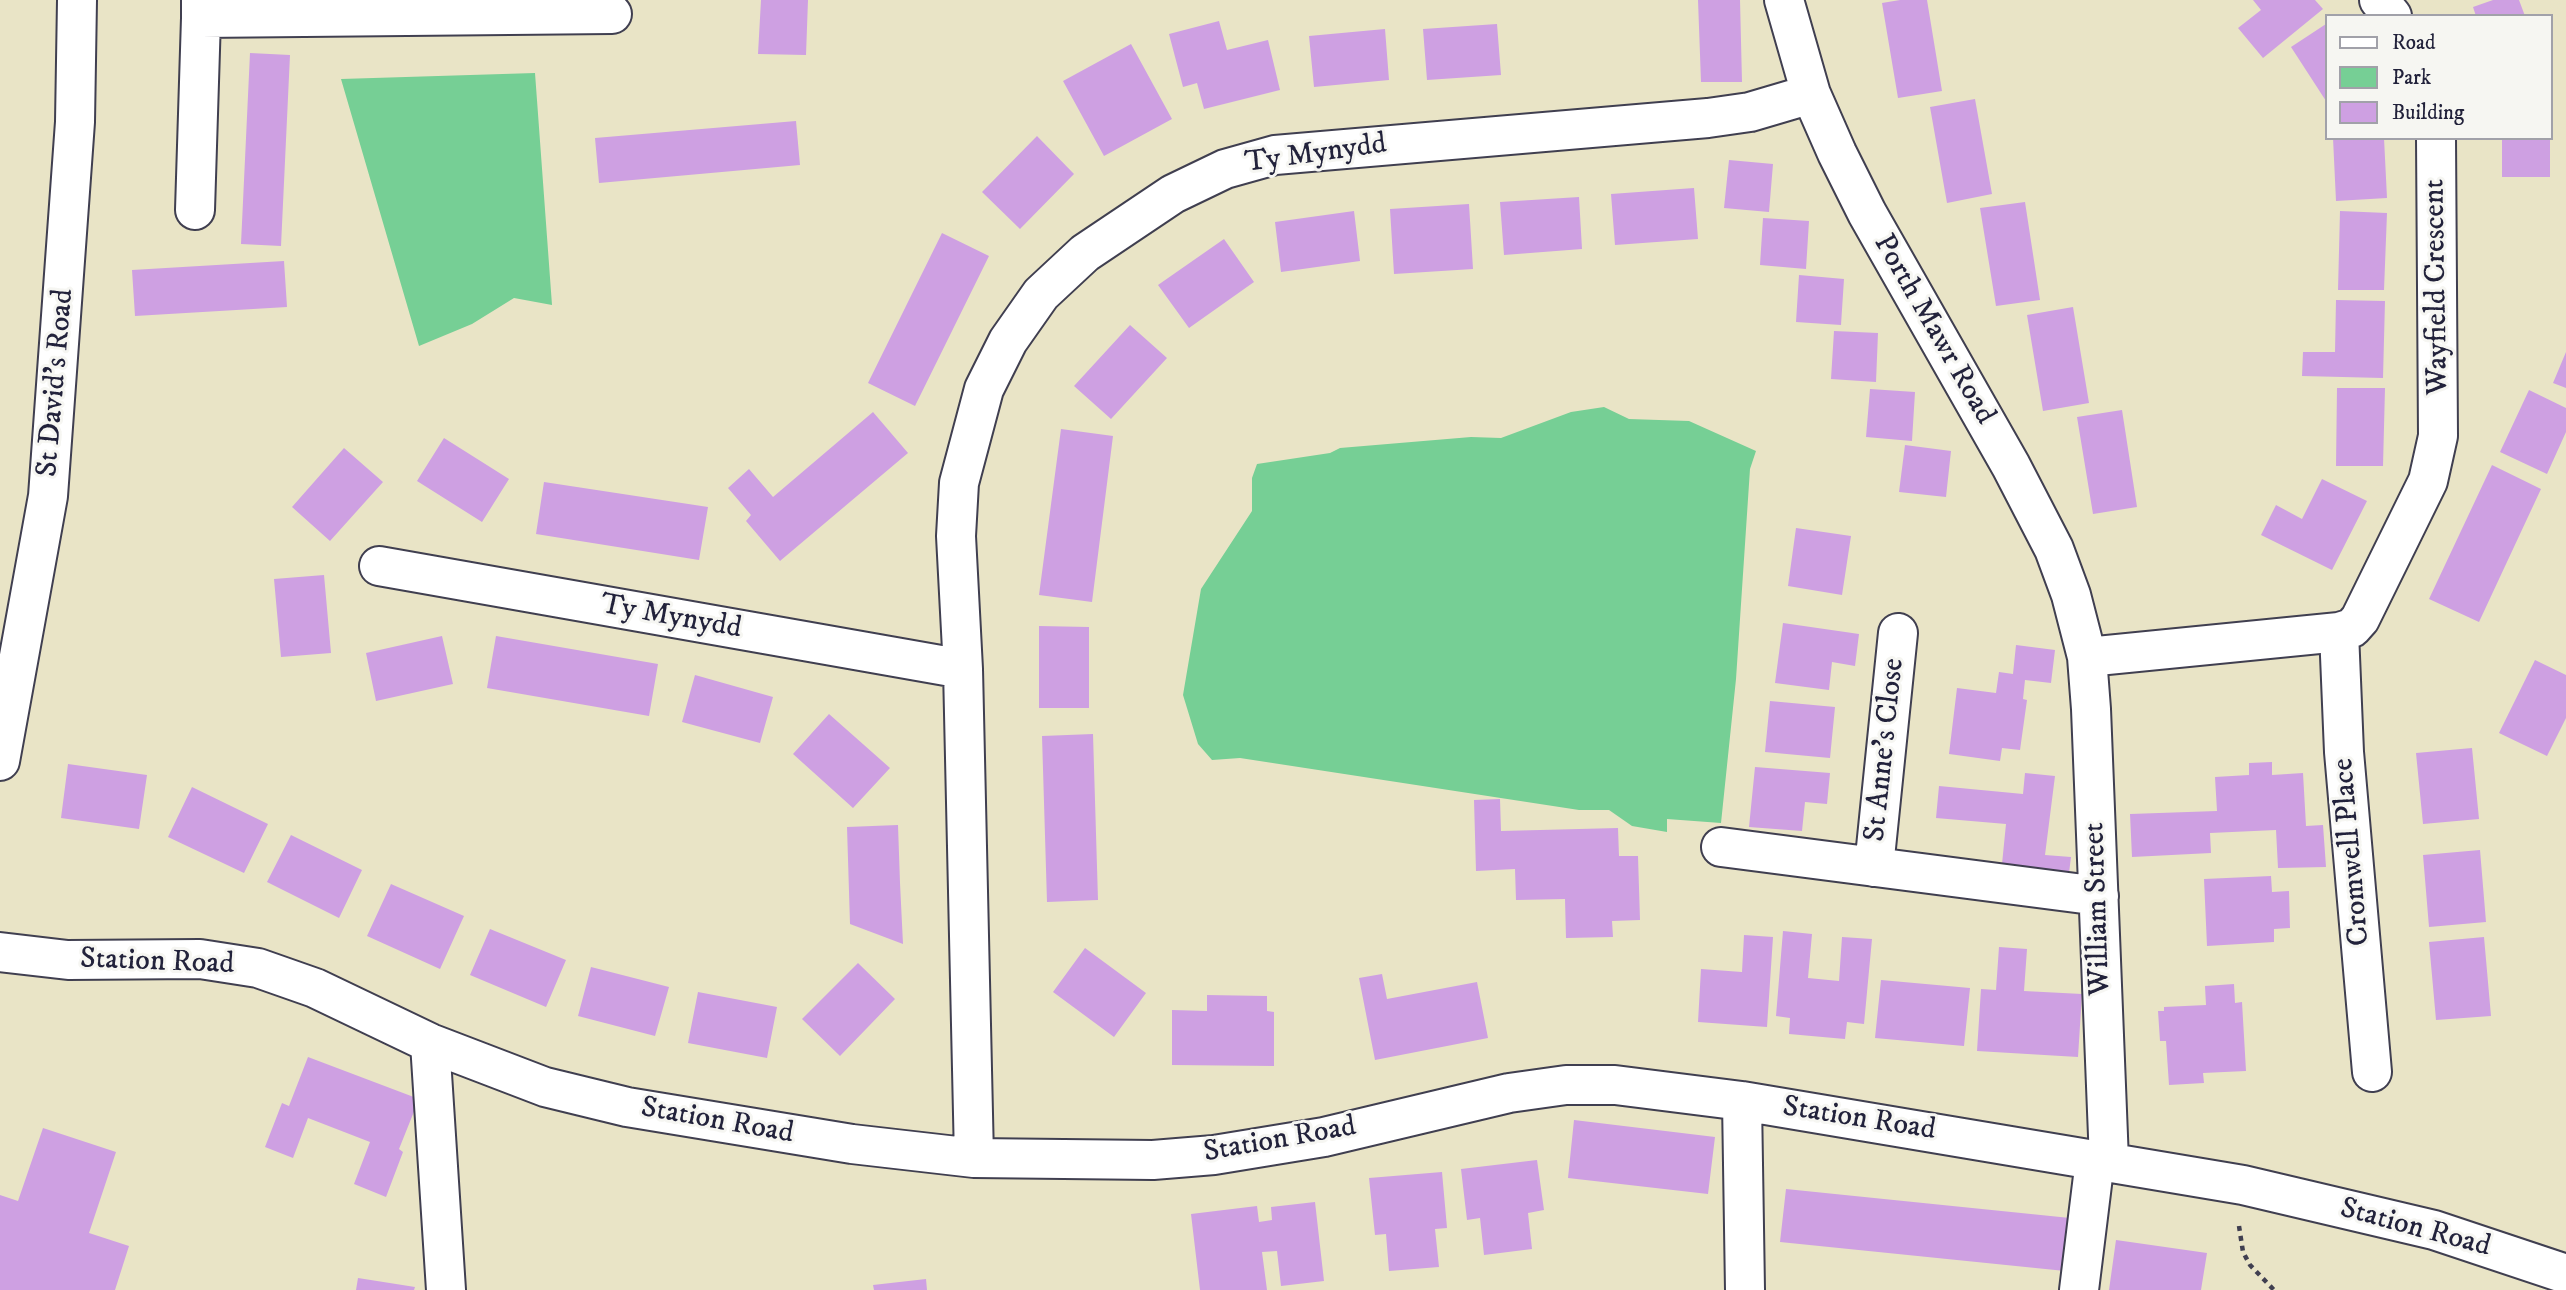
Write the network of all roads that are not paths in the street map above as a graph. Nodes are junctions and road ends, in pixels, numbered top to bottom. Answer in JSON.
{"nodes":[{"id":1,"x":77,"y":0,"type":"edge"},
{"id":2,"x":1784,"y":0,"type":"edge"},
{"id":3,"x":2379,"y":0,"type":"edge"},
{"id":4,"x":201,"y":9,"type":"edge"},
{"id":5,"x":612,"y":14,"type":"dead end"},
{"id":6,"x":2390,"y":14,"type":"edge"},
{"id":7,"x":1811,"y":94,"type":"junction"},
{"id":8,"x":2437,"y":140,"type":"edge"},
{"id":9,"x":195,"y":210,"type":"dead end"},
{"id":10,"x":379,"y":566,"type":"dead end"},
{"id":11,"x":2339,"y":632,"type":"junction"},
{"id":12,"x":1898,"y":633,"type":"dead end"},
{"id":13,"x":2087,"y":657,"type":"junction"},
{"id":14,"x":963,"y":669,"type":"junction"},
{"id":15,"x":0,"y":761,"type":"edge"},
{"id":16,"x":1721,"y":847,"type":"dead end"},
{"id":17,"x":1874,"y":867,"type":"junction"},
{"id":18,"x":2099,"y":896,"type":"junction"},
{"id":19,"x":0,"y":952,"type":"edge"},
{"id":20,"x":430,"y":1043,"type":"junction"},
{"id":21,"x":2372,"y":1072,"type":"dead end"},
{"id":22,"x":1742,"y":1101,"type":"junction"},
{"id":23,"x":974,"y":1158,"type":"junction"},
{"id":24,"x":2102,"y":1160,"type":"junction"},
{"id":25,"x":2566,"y":1274,"type":"edge"},
{"id":26,"x":446,"y":1290,"type":"edge"},
{"id":27,"x":1745,"y":1290,"type":"edge"},
{"id":28,"x":2079,"y":1290,"type":"edge"}],
"edges":[{"from":1,"to":15,"type":"street","name":"St David's Road"},
{"from":2,"to":7,"type":"street","name":"Porth Mawr Road"},
{"from":3,"to":6,"type":"street"},
{"from":4,"to":5,"type":"street"},
{"from":4,"to":9,"type":"street"},
{"from":7,"to":13,"type":"street","name":"Porth Mawr Road"},
{"from":7,"to":14,"type":"street","name":"Ty Mynydd"},
{"from":8,"to":11,"type":"street","name":"Wayfield Crescent"},
{"from":10,"to":14,"type":"street","name":"Ty Mynydd"},
{"from":11,"to":13,"type":"street"},
{"from":11,"to":21,"type":"street","name":"Cromwell Place"},
{"from":12,"to":17,"type":"street","name":"St Anne's Close"},
{"from":13,"to":18,"type":"street","name":"William Street"},
{"from":14,"to":23,"type":"street","name":"Ty Mynydd"},
{"from":16,"to":17,"type":"street","name":"St Anne's Close"},
{"from":17,"to":18,"type":"street","name":"St Anne's Close"},
{"from":18,"to":24,"type":"street","name":"William Street"},
{"from":19,"to":20,"type":"street","name":"Station Road"},
{"from":20,"to":23,"type":"street","name":"Station Road"},
{"from":20,"to":26,"type":"street"},
{"from":22,"to":23,"type":"street","name":"Station Road"},
{"from":22,"to":24,"type":"street","name":"Station Road"},
{"from":22,"to":27,"type":"street"},
{"from":24,"to":25,"type":"street","name":"Station Road"},
{"from":24,"to":28,"type":"street","name":"William Street"}]}
